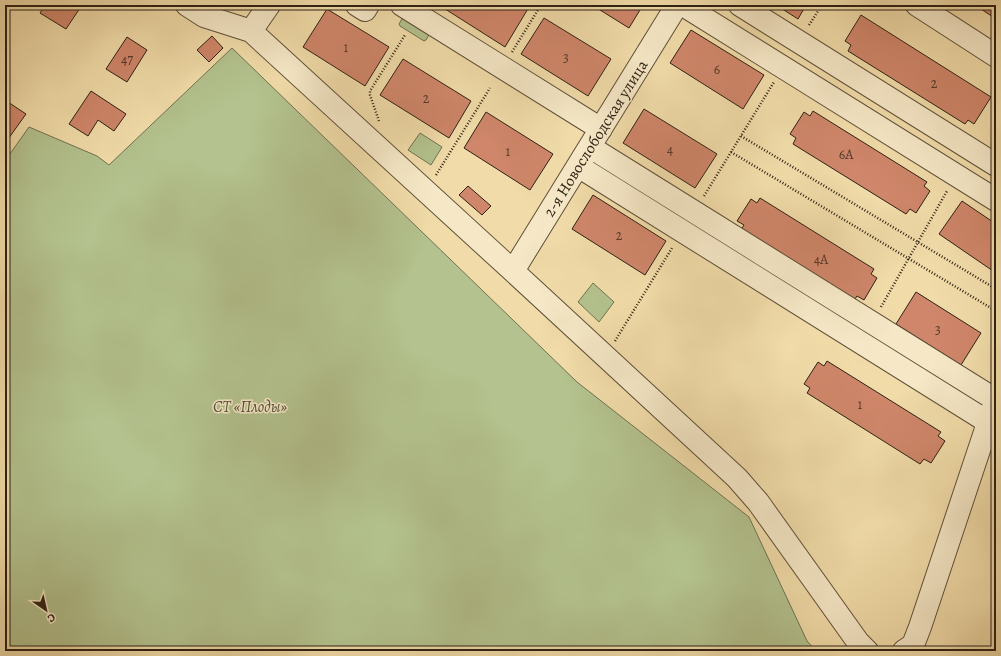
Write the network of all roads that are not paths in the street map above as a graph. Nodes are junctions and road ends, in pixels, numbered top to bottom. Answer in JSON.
{"nodes":[{"id":1,"x":269,"y":5,"type":"edge"},
{"id":2,"x":357,"y":5,"type":"edge"},
{"id":3,"x":368,"y":5,"type":"edge"},
{"id":4,"x":402,"y":5,"type":"edge"},
{"id":5,"x":678,"y":5,"type":"edge"},
{"id":6,"x":683,"y":5,"type":"edge"},
{"id":7,"x":740,"y":5,"type":"edge"},
{"id":8,"x":917,"y":5,"type":"edge"},
{"id":9,"x":200,"y":9,"type":"edge"},
{"id":10,"x":251,"y":31,"type":"junction"},
{"id":11,"x":996,"y":56,"type":"edge"},
{"id":12,"x":595,"y":138,"type":"junction"},
{"id":13,"x":996,"y":165,"type":"edge"},
{"id":14,"x":578,"y":166,"type":"junction"},
{"id":15,"x":996,"y":200,"type":"edge"},
{"id":16,"x":513,"y":271,"type":"junction"},
{"id":17,"x":996,"y":400,"type":"edge"},
{"id":18,"x":988,"y":422,"type":"junction"},
{"id":19,"x":863,"y":647,"type":"edge"},
{"id":20,"x":904,"y":651,"type":"edge"}],
"edges":[{"from":1,"to":10,"type":"street"},
{"from":2,"to":3,"type":"street"},
{"from":4,"to":12,"type":"street"},
{"from":5,"to":12,"type":"street","name":"2-я Новослободская улица"},
{"from":6,"to":15,"type":"street"},
{"from":7,"to":13,"type":"street"},
{"from":8,"to":11,"type":"street"},
{"from":9,"to":10,"type":"street"},
{"from":10,"to":16,"type":"street"},
{"from":12,"to":14,"type":"street","name":"2-я Новослободская улица"},
{"from":12,"to":17,"type":"street"},
{"from":14,"to":16,"type":"street","name":"2-я Новослободская улица"},
{"from":14,"to":18,"type":"street"},
{"from":16,"to":19,"type":"street"},
{"from":17,"to":18,"type":"street"},
{"from":18,"to":20,"type":"street"}]}
